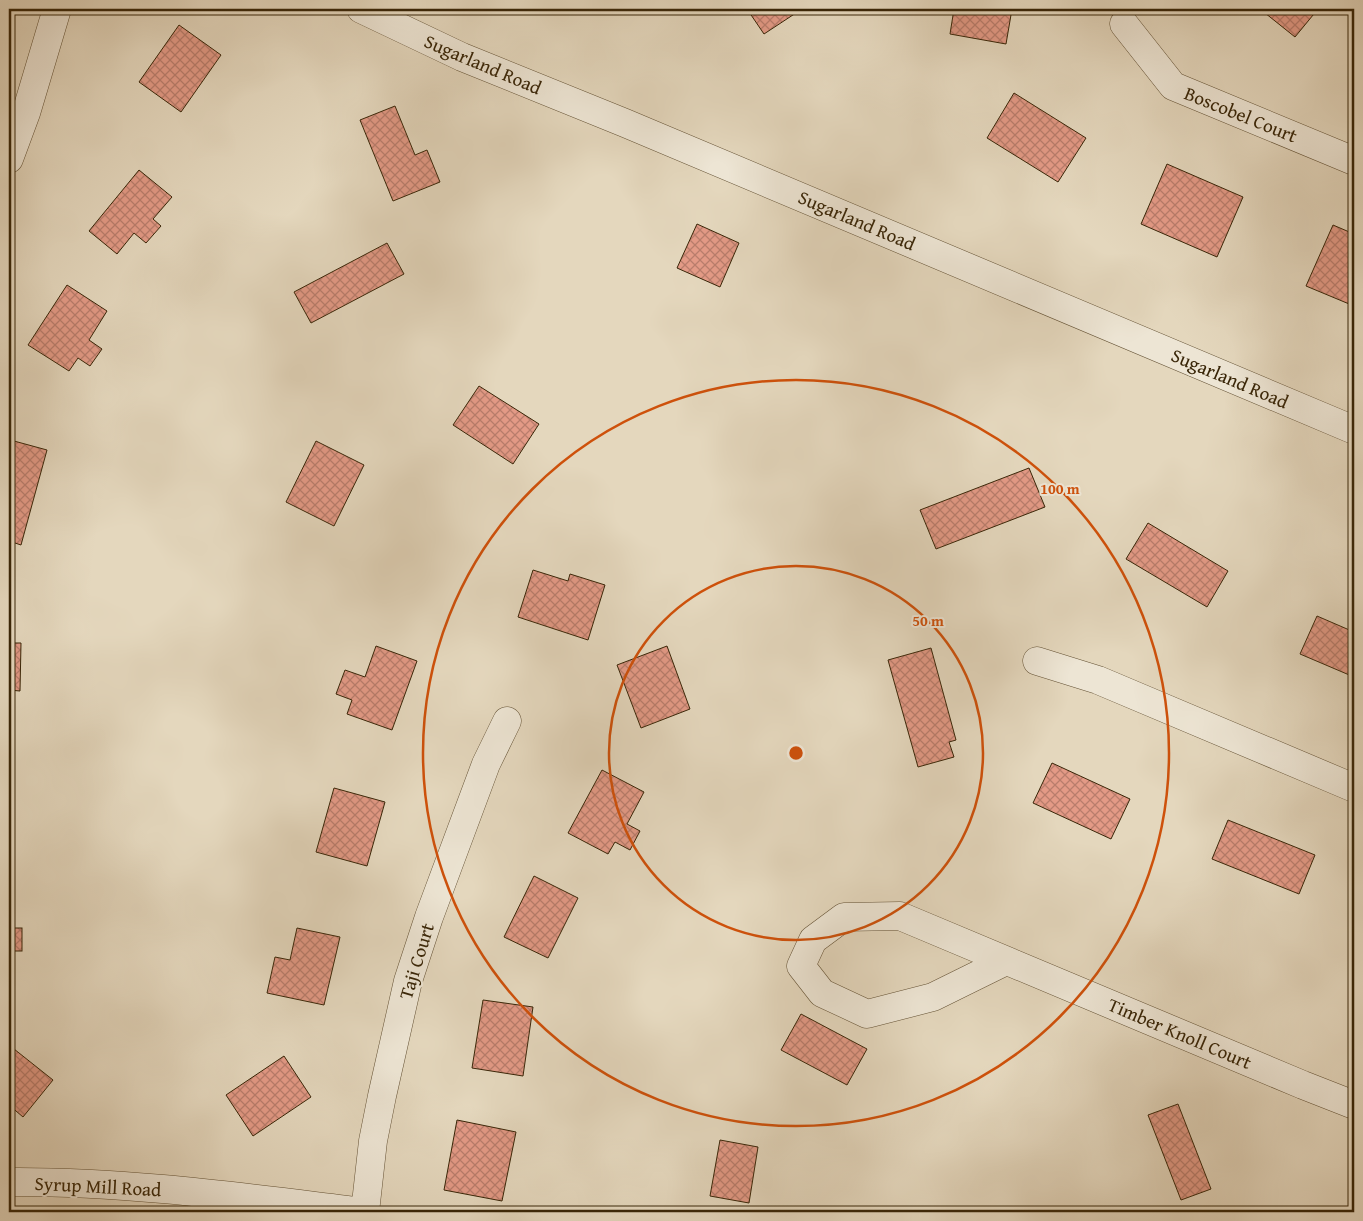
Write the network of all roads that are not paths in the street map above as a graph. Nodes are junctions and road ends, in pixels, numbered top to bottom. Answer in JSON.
{"nodes":[{"id":1,"x":57,"y":9,"type":"edge"},
{"id":2,"x":360,"y":9,"type":"edge"},
{"id":3,"x":1124,"y":24,"type":"dead end"},
{"id":4,"x":9,"y":159,"type":"edge"},
{"id":5,"x":1354,"y":161,"type":"edge"},
{"id":6,"x":1354,"y":430,"type":"edge"},
{"id":7,"x":1037,"y":661,"type":"dead end"},
{"id":8,"x":507,"y":721,"type":"dead end"},
{"id":9,"x":1354,"y":788,"type":"edge"},
{"id":10,"x":1006,"y":961,"type":"junction"},
{"id":11,"x":1354,"y":1105,"type":"edge"},
{"id":12,"x":9,"y":1182,"type":"edge"},
{"id":13,"x":365,"y":1212,"type":"edge"}],
"edges":[{"from":1,"to":4,"type":"street"},
{"from":2,"to":6,"type":"street","name":"Sugarland Road"},
{"from":3,"to":5,"type":"street","name":"Boscobel Court"},
{"from":7,"to":9,"type":"street"},
{"from":8,"to":13,"type":"street","name":"Taji Court"},
{"from":10,"to":10,"type":"street","name":"Timber Knoll Court"},
{"from":10,"to":11,"type":"street","name":"Timber Knoll Court"},
{"from":12,"to":13,"type":"street","name":"Syrup Mill Road"}]}
